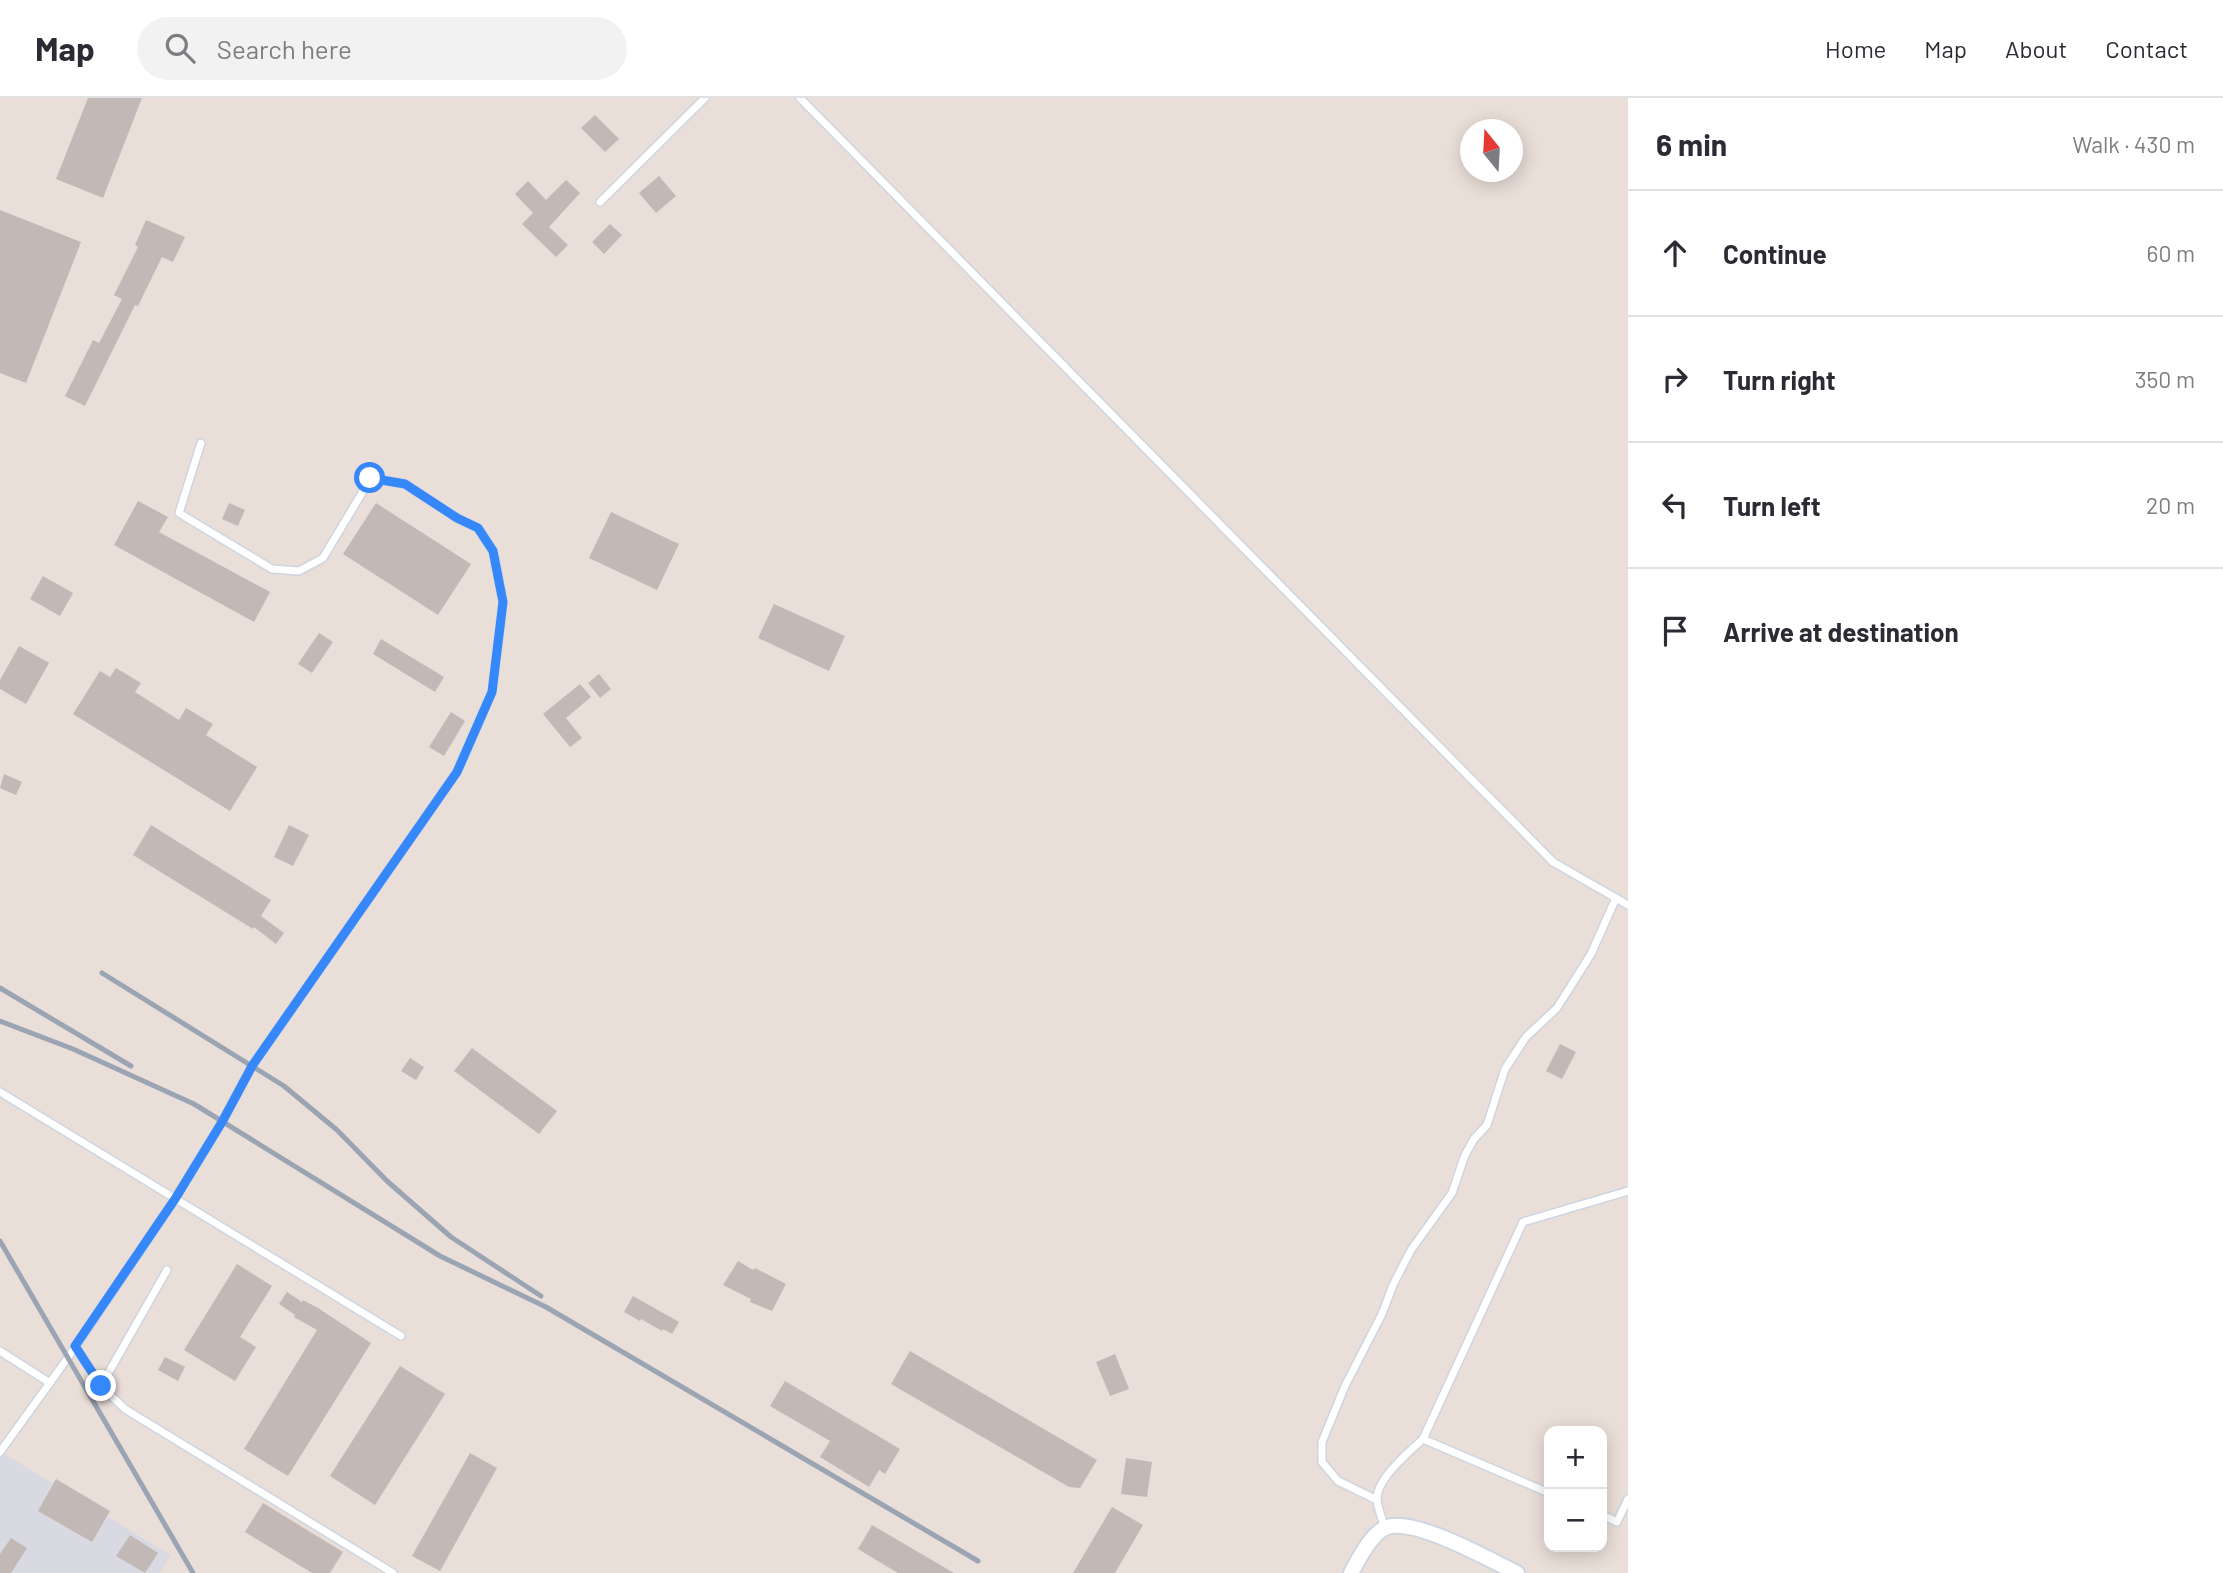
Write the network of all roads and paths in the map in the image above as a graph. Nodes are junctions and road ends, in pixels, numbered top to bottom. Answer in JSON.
{"nodes":[{"id":1,"x":705,"y":98,"type":"edge"},
{"id":2,"x":800,"y":98,"type":"edge"},
{"id":3,"x":600,"y":202,"type":"dead end"},
{"id":4,"x":201,"y":443,"type":"dead end"},
{"id":5,"x":1616,"y":898,"type":"junction"},
{"id":6,"x":1628,"y":905,"type":"edge"},
{"id":7,"x":0,"y":1092,"type":"edge"},
{"id":8,"x":1628,"y":1191,"type":"edge"},
{"id":9,"x":175,"y":1199,"type":"junction"},
{"id":10,"x":167,"y":1270,"type":"dead end"},
{"id":11,"x":401,"y":1336,"type":"dead end"},
{"id":12,"x":75,"y":1346,"type":"junction"},
{"id":13,"x":0,"y":1351,"type":"edge"},
{"id":14,"x":51,"y":1383,"type":"junction"},
{"id":15,"x":101,"y":1386,"type":"junction"},
{"id":16,"x":1423,"y":1439,"type":"junction"},
{"id":17,"x":0,"y":1452,"type":"edge"},
{"id":18,"x":1544,"y":1491,"type":"edge"},
{"id":19,"x":1628,"y":1499,"type":"edge"},
{"id":20,"x":1377,"y":1500,"type":"junction"},
{"id":21,"x":1607,"y":1517,"type":"edge"},
{"id":22,"x":1385,"y":1528,"type":"junction"},
{"id":23,"x":393,"y":1573,"type":"edge"},
{"id":24,"x":1351,"y":1573,"type":"edge"},
{"id":25,"x":1517,"y":1573,"type":"edge"}],
"edges":[{"from":1,"to":3,"type":"lane"},
{"from":2,"to":5,"type":"lane"},
{"from":4,"to":9,"type":"lane"},
{"from":5,"to":6,"type":"lane"},
{"from":5,"to":20,"type":"lane"},
{"from":7,"to":9,"type":"lane"},
{"from":8,"to":16,"type":"lane"},
{"from":9,"to":11,"type":"lane"},
{"from":9,"to":12,"type":"lane"},
{"from":10,"to":15,"type":"lane"},
{"from":12,"to":14,"type":"lane"},
{"from":12,"to":15,"type":"lane"},
{"from":13,"to":14,"type":"lane"},
{"from":14,"to":17,"type":"lane"},
{"from":15,"to":23,"type":"lane"},
{"from":16,"to":18,"type":"lane"},
{"from":16,"to":20,"type":"lane"},
{"from":19,"to":21,"type":"lane"},
{"from":20,"to":22,"type":"lane"},
{"from":22,"to":24,"type":"street"},
{"from":22,"to":25,"type":"street"}]}
